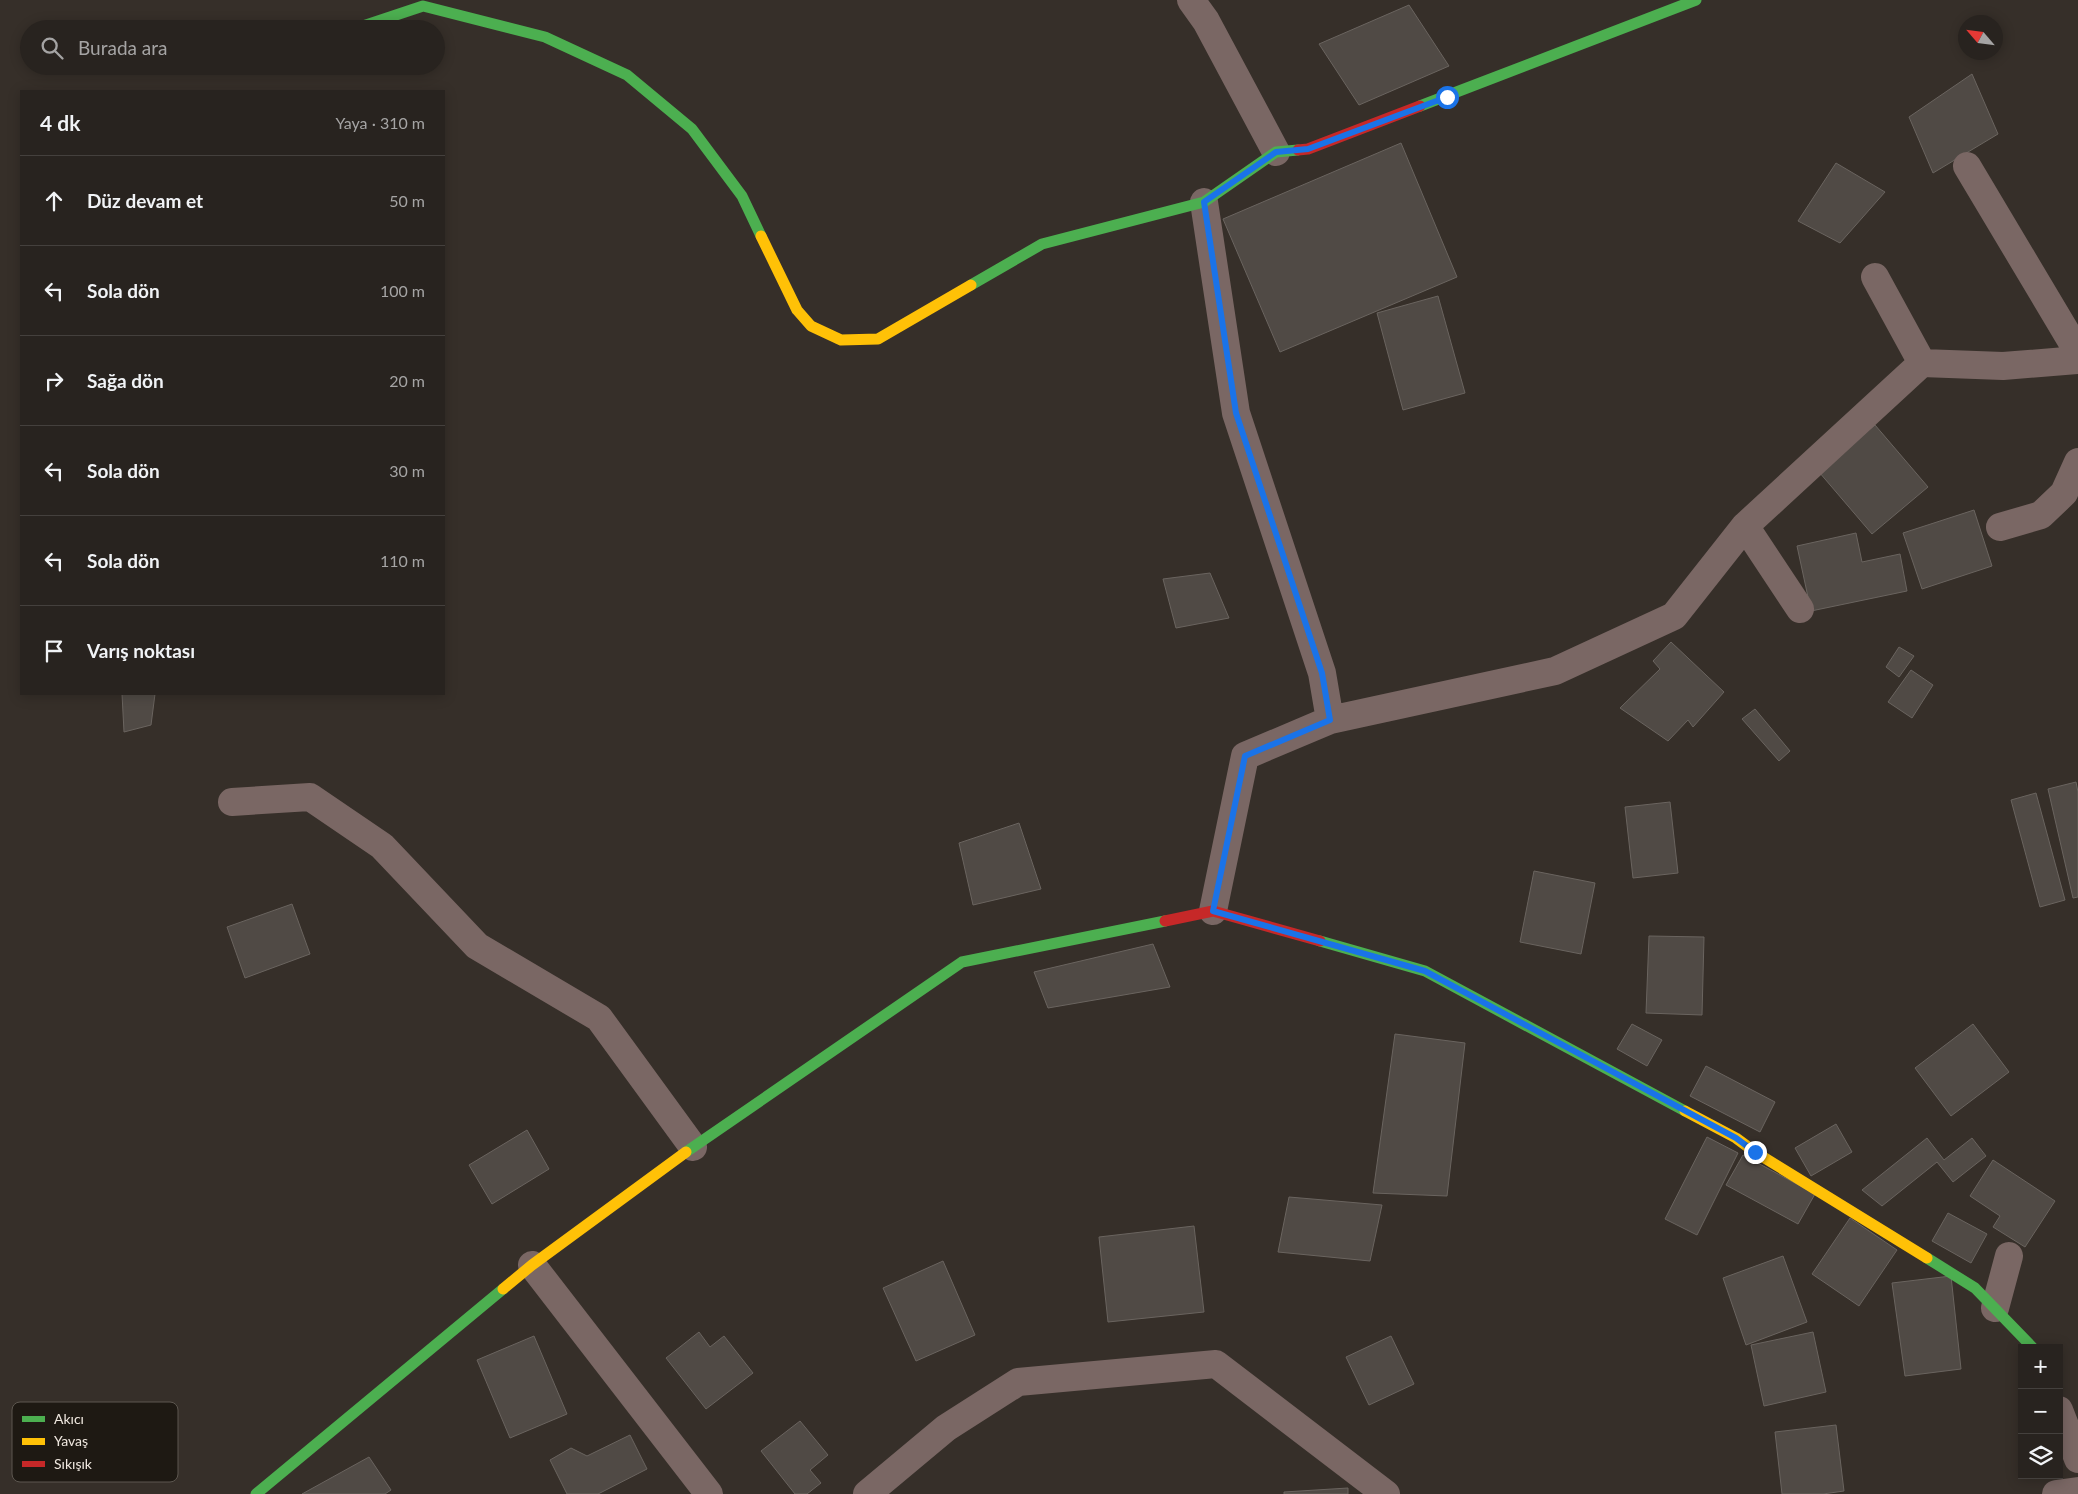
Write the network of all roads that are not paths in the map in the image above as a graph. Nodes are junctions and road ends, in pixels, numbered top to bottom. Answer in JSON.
{"nodes":[{"id":1,"x":1191,"y":0,"type":"edge"},
{"id":2,"x":1696,"y":0,"type":"edge"},
{"id":3,"x":381,"y":20,"type":"edge"},
{"id":4,"x":1276,"y":152,"type":"junction"},
{"id":5,"x":1967,"y":166,"type":"dead end"},
{"id":6,"x":1204,"y":202,"type":"junction"},
{"id":7,"x":1875,"y":277,"type":"dead end"},
{"id":8,"x":2078,"y":352,"type":"edge"},
{"id":9,"x":2078,"y":360,"type":"edge"},
{"id":10,"x":1922,"y":363,"type":"junction"},
{"id":11,"x":2078,"y":462,"type":"edge"},
{"id":12,"x":1745,"y":526,"type":"junction"},
{"id":13,"x":2000,"y":527,"type":"dead end"},
{"id":14,"x":1800,"y":608,"type":"dead end"},
{"id":15,"x":1330,"y":720,"type":"junction"},
{"id":16,"x":232,"y":802,"type":"dead end"},
{"id":17,"x":1213,"y":911,"type":"junction"},
{"id":18,"x":693,"y":1147,"type":"junction"},
{"id":19,"x":2008,"y":1256,"type":"dead end"},
{"id":20,"x":532,"y":1265,"type":"junction"},
{"id":21,"x":1995,"y":1308,"type":"junction"},
{"id":22,"x":2029,"y":1344,"type":"edge"},
{"id":23,"x":2063,"y":1420,"type":"edge"},
{"id":24,"x":2078,"y":1459,"type":"edge"},
{"id":25,"x":2078,"y":1491,"type":"edge"},
{"id":26,"x":256,"y":1494,"type":"edge"},
{"id":27,"x":709,"y":1494,"type":"edge"},
{"id":28,"x":867,"y":1494,"type":"edge"},
{"id":29,"x":1386,"y":1494,"type":"edge"},
{"id":30,"x":2056,"y":1494,"type":"edge"}],
"edges":[{"from":1,"to":4,"type":"street"},
{"from":2,"to":4,"type":"street"},
{"from":3,"to":6,"type":"street"},
{"from":4,"to":6,"type":"street"},
{"from":5,"to":8,"type":"street"},
{"from":6,"to":15,"type":"street"},
{"from":7,"to":10,"type":"street"},
{"from":9,"to":10,"type":"street"},
{"from":10,"to":12,"type":"street"},
{"from":11,"to":13,"type":"street"},
{"from":12,"to":14,"type":"street"},
{"from":12,"to":15,"type":"street"},
{"from":15,"to":17,"type":"street"},
{"from":16,"to":18,"type":"street"},
{"from":17,"to":18,"type":"street"},
{"from":17,"to":21,"type":"street"},
{"from":18,"to":20,"type":"street"},
{"from":19,"to":21,"type":"street"},
{"from":20,"to":26,"type":"street"},
{"from":20,"to":27,"type":"street"},
{"from":21,"to":22,"type":"street"},
{"from":23,"to":24,"type":"street"},
{"from":25,"to":30,"type":"street"},
{"from":28,"to":29,"type":"street"}]}
